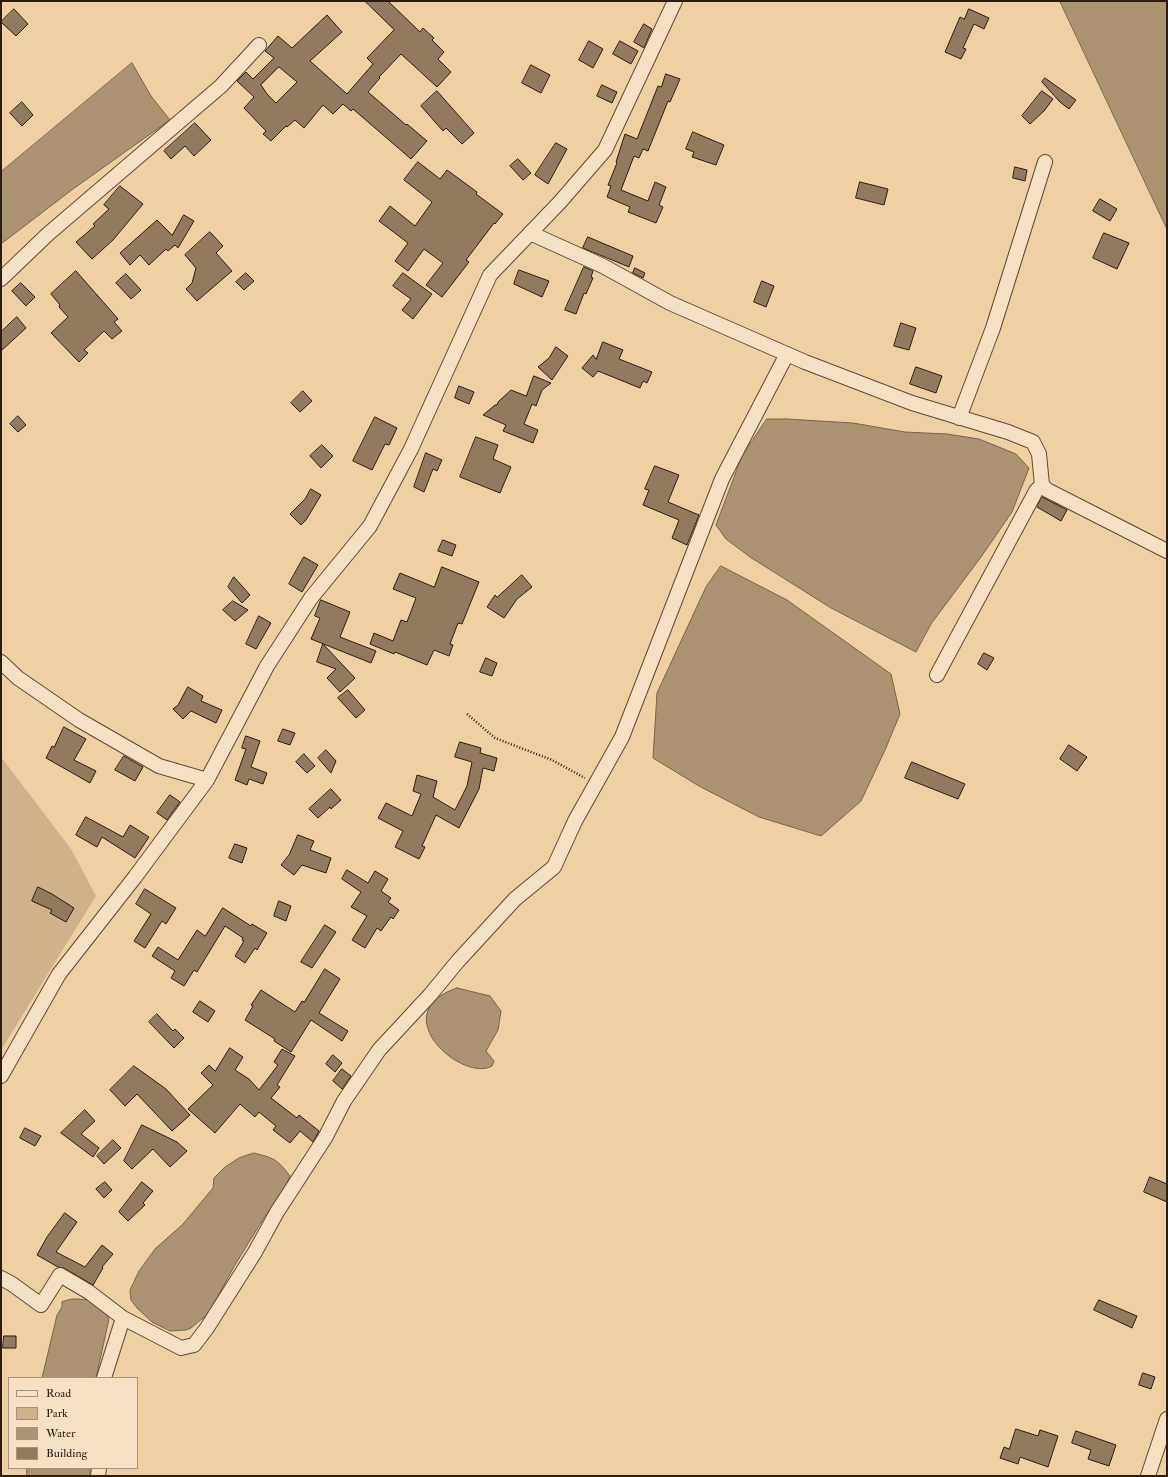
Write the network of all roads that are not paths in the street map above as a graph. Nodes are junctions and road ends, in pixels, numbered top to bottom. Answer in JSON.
{"nodes":[{"id":1,"x":676,"y":1,"type":"edge"},
{"id":2,"x":259,"y":45,"type":"dead end"},
{"id":3,"x":1045,"y":162,"type":"dead end"},
{"id":4,"x":530,"y":233,"type":"junction"},
{"id":5,"x":1,"y":279,"type":"edge"},
{"id":6,"x":787,"y":354,"type":"junction"},
{"id":7,"x":960,"y":418,"type":"junction"},
{"id":8,"x":1042,"y":485,"type":"junction"},
{"id":9,"x":1167,"y":551,"type":"edge"},
{"id":10,"x":1,"y":662,"type":"edge"},
{"id":11,"x":937,"y":675,"type":"dead end"},
{"id":12,"x":207,"y":780,"type":"junction"},
{"id":13,"x":1,"y":1076,"type":"edge"},
{"id":14,"x":1,"y":1278,"type":"edge"},
{"id":15,"x":123,"y":1318,"type":"junction"},
{"id":16,"x":104,"y":1377,"type":"edge"},
{"id":17,"x":1167,"y":1419,"type":"edge"},
{"id":18,"x":1148,"y":1476,"type":"edge"}],
"edges":[{"from":1,"to":4,"type":"street"},
{"from":2,"to":5,"type":"street"},
{"from":3,"to":7,"type":"street"},
{"from":4,"to":6,"type":"street"},
{"from":4,"to":12,"type":"street"},
{"from":6,"to":7,"type":"street"},
{"from":6,"to":15,"type":"street"},
{"from":7,"to":8,"type":"street"},
{"from":8,"to":9,"type":"street"},
{"from":8,"to":11,"type":"street"},
{"from":10,"to":12,"type":"street"},
{"from":12,"to":13,"type":"street"},
{"from":14,"to":15,"type":"street"},
{"from":15,"to":16,"type":"street"},
{"from":17,"to":18,"type":"street"}]}
